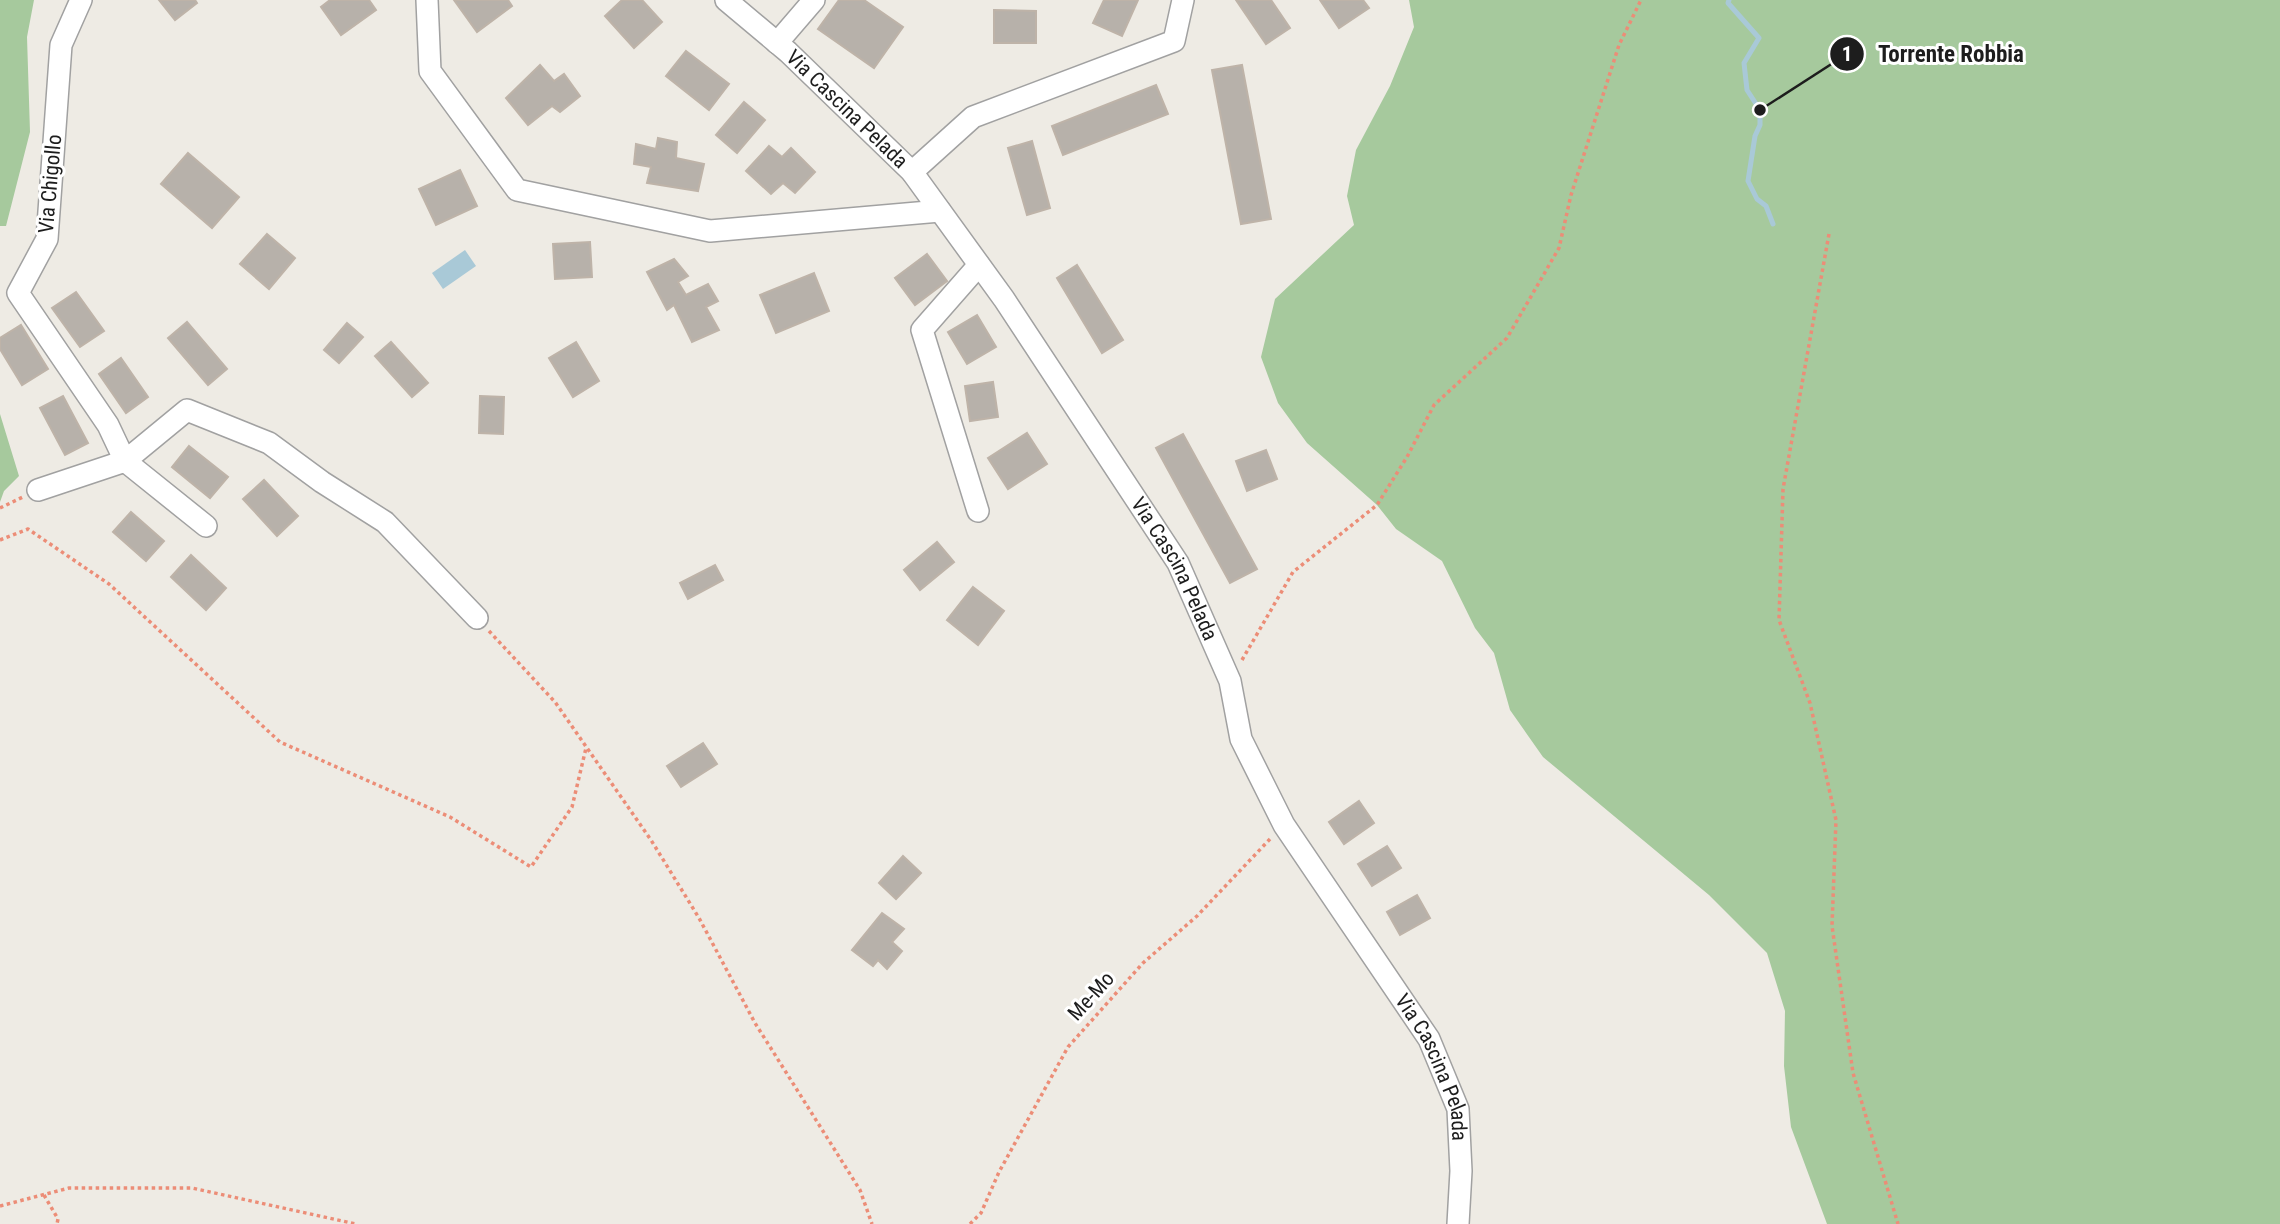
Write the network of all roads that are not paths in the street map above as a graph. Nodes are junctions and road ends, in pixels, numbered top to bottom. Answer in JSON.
{"nodes":[{"id":1,"x":81,"y":0,"type":"edge"},
{"id":2,"x":427,"y":0,"type":"edge"},
{"id":3,"x":726,"y":0,"type":"edge"},
{"id":4,"x":814,"y":0,"type":"edge"},
{"id":5,"x":1183,"y":0,"type":"edge"},
{"id":6,"x":777,"y":43,"type":"junction"},
{"id":7,"x":912,"y":172,"type":"junction"},
{"id":8,"x":940,"y":211,"type":"junction"},
{"id":9,"x":979,"y":265,"type":"junction"},
{"id":10,"x":125,"y":461,"type":"junction"},
{"id":11,"x":38,"y":490,"type":"road end"},
{"id":12,"x":978,"y":511,"type":"dead end"},
{"id":13,"x":206,"y":526,"type":"dead end"},
{"id":14,"x":477,"y":618,"type":"road end"},
{"id":15,"x":1458,"y":1224,"type":"edge"}],
"edges":[{"from":1,"to":10,"type":"street","name":"Via Chigollo"},
{"from":2,"to":8,"type":"street"},
{"from":3,"to":6,"type":"street","name":"Via Cascina Pelada"},
{"from":4,"to":6,"type":"street"},
{"from":5,"to":7,"type":"street"},
{"from":6,"to":7,"type":"street","name":"Via Cascina Pelada"},
{"from":7,"to":8,"type":"street","name":"Via Cascina Pelada"},
{"from":8,"to":9,"type":"street","name":"Via Cascina Pelada"},
{"from":9,"to":12,"type":"street"},
{"from":9,"to":15,"type":"street","name":"Via Cascina Pelada"},
{"from":10,"to":11,"type":"street"},
{"from":10,"to":13,"type":"street"},
{"from":10,"to":14,"type":"street"}]}
